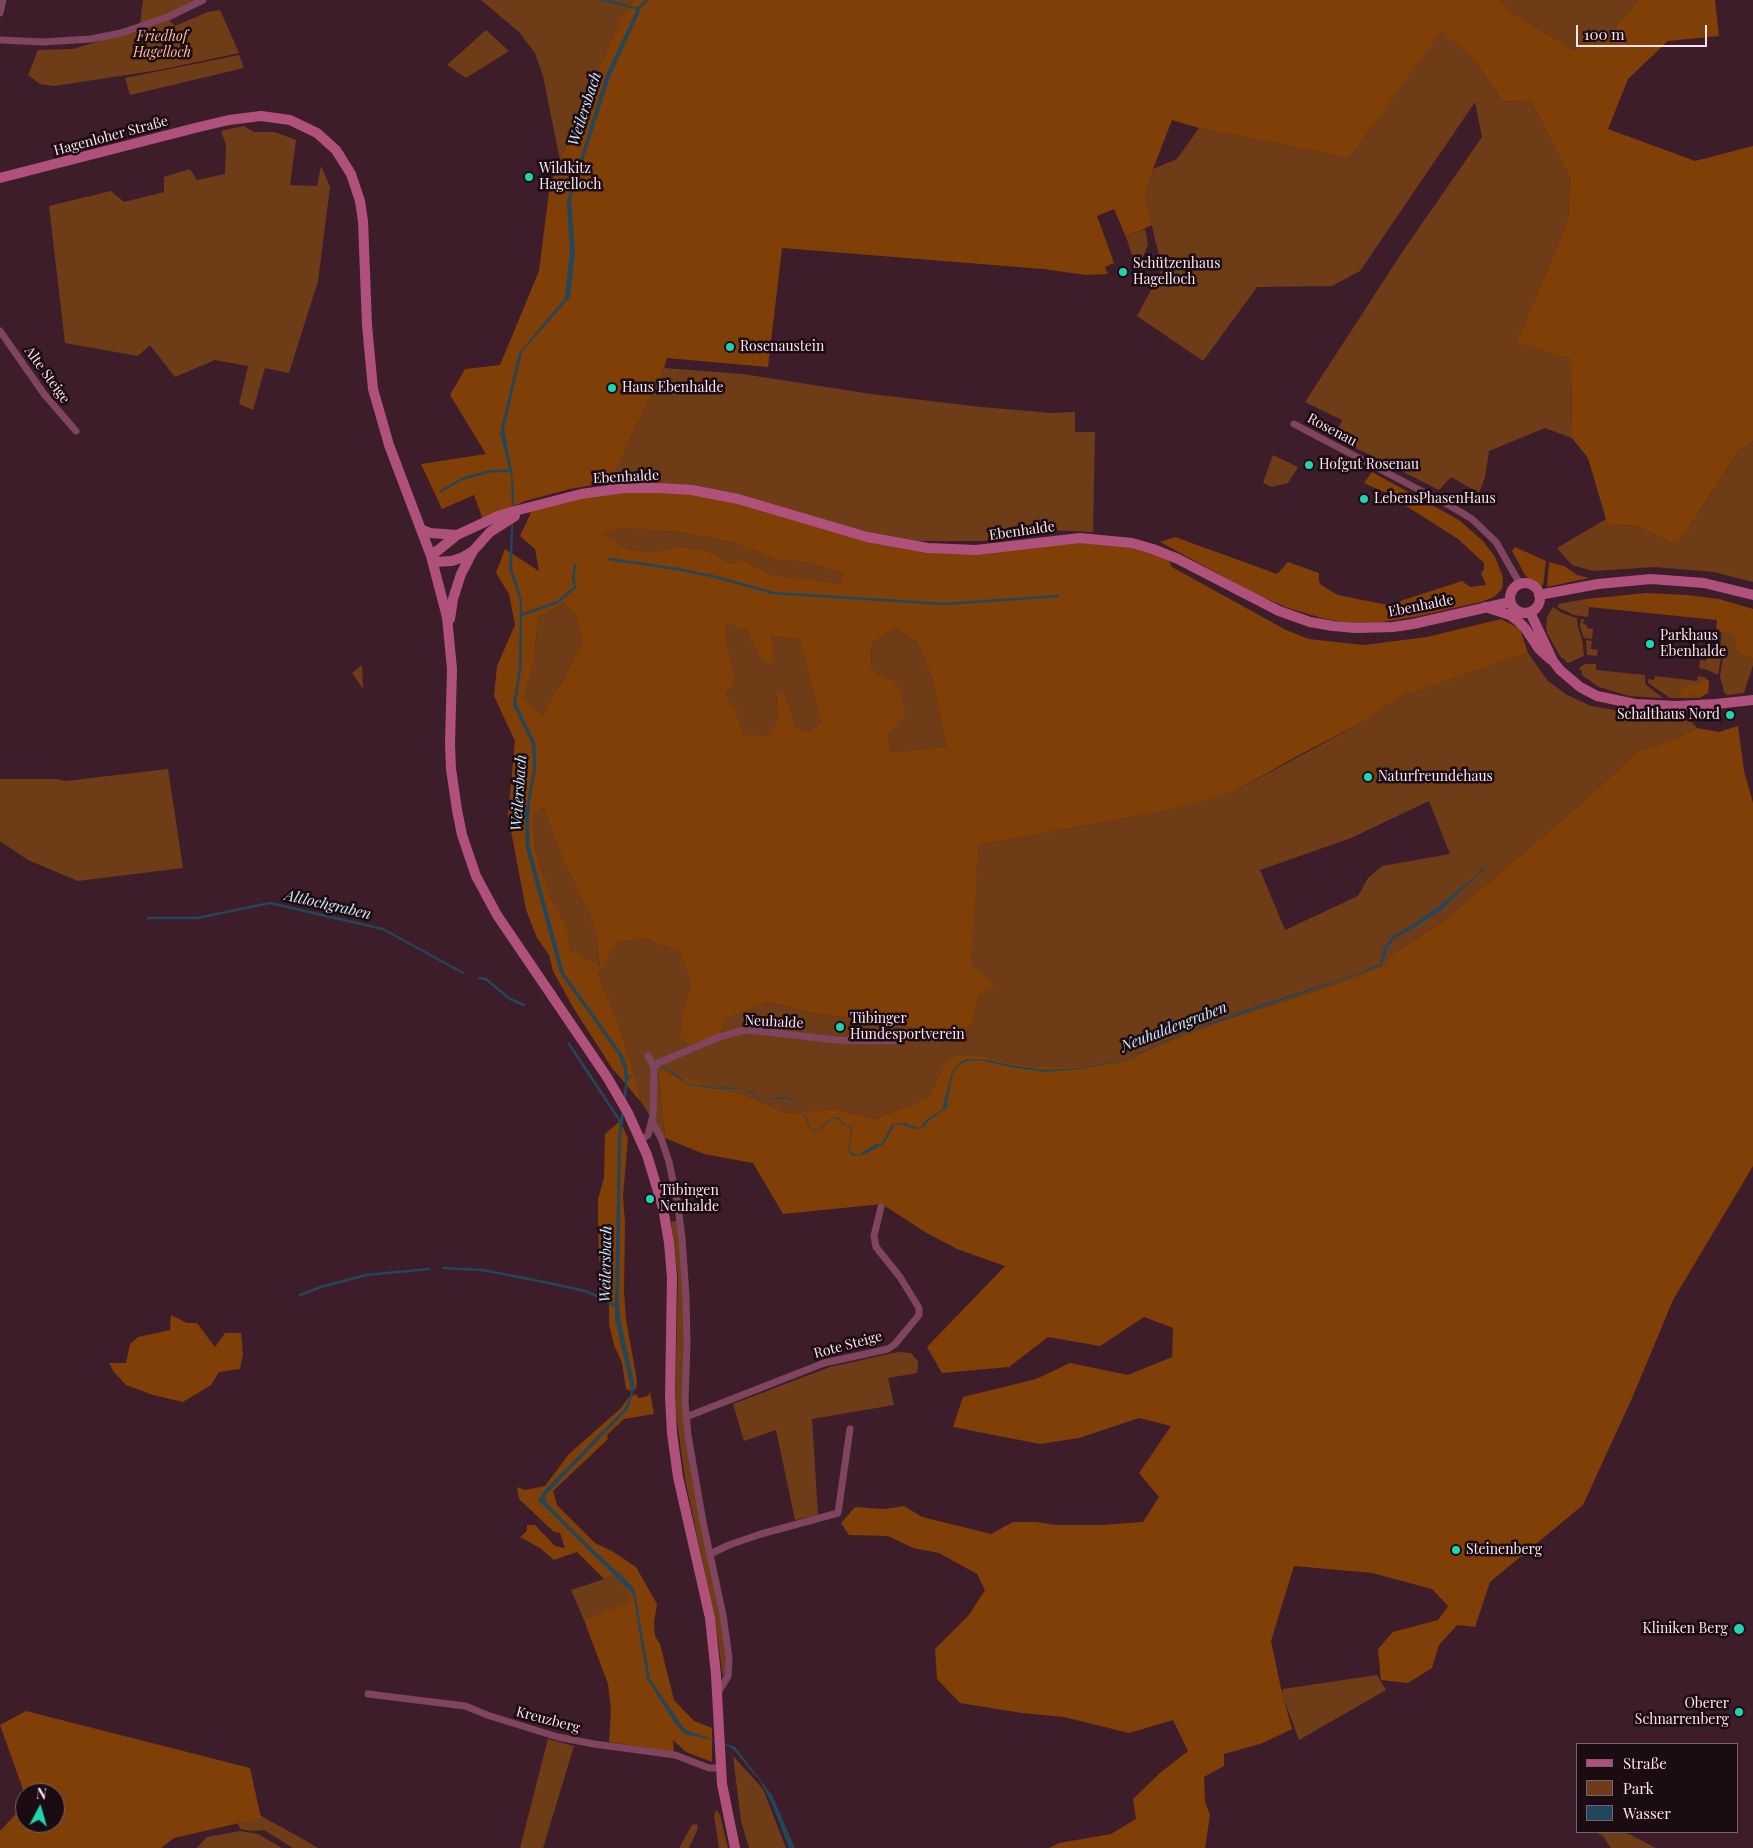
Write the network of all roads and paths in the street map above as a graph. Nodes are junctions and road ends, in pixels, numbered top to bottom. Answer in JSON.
{"nodes":[{"id":1,"x":3,"y":0,"type":"edge"},
{"id":2,"x":203,"y":0,"type":"edge"},
{"id":3,"x":0,"y":13,"type":"edge"},
{"id":4,"x":0,"y":40,"type":"edge"},
{"id":5,"x":0,"y":178,"type":"edge"},
{"id":6,"x":0,"y":330,"type":"edge"},
{"id":7,"x":1294,"y":424,"type":"dead end"},
{"id":8,"x":76,"y":432,"type":"dead end"},
{"id":9,"x":526,"y":509,"type":"junction"},
{"id":10,"x":421,"y":528,"type":"junction"},
{"id":11,"x":457,"y":535,"type":"junction"},
{"id":12,"x":473,"y":550,"type":"junction"},
{"id":13,"x":432,"y":559,"type":"junction"},
{"id":14,"x":1520,"y":584,"type":"junction"},
{"id":15,"x":1753,"y":594,"type":"edge"},
{"id":16,"x":1540,"y":595,"type":"junction"},
{"id":17,"x":1510,"y":602,"type":"junction"},
{"id":18,"x":1484,"y":607,"type":"junction"},
{"id":19,"x":1530,"y":612,"type":"junction"},
{"id":20,"x":449,"y":628,"type":"junction"},
{"id":21,"x":1553,"y":661,"type":"junction"},
{"id":22,"x":1753,"y":700,"type":"edge"},
{"id":23,"x":900,"y":1041,"type":"dead end"},
{"id":24,"x":648,"y":1056,"type":"dead end"},
{"id":25,"x":654,"y":1067,"type":"junction"},
{"id":26,"x":652,"y":1122,"type":"junction"},
{"id":27,"x":640,"y":1137,"type":"junction"},
{"id":28,"x":881,"y":1207,"type":"dead end"},
{"id":29,"x":686,"y":1417,"type":"junction"},
{"id":30,"x":850,"y":1429,"type":"dead end"},
{"id":31,"x":710,"y":1554,"type":"junction"},
{"id":32,"x":718,"y":1693,"type":"junction"},
{"id":33,"x":368,"y":1694,"type":"dead end"},
{"id":34,"x":721,"y":1768,"type":"junction"},
{"id":35,"x":735,"y":1848,"type":"edge"}],
"edges":[{"from":1,"to":3,"type":"street"},
{"from":2,"to":4,"type":"street"},
{"from":5,"to":10,"type":"street","name":"Hagenloher Straße"},
{"from":6,"to":8,"type":"street","name":"Alte Steige"},
{"from":7,"to":14,"type":"street","name":"Rosenau"},
{"from":9,"to":11,"type":"street","name":"Ebenhalde"},
{"from":9,"to":12,"type":"street","name":"Ebenhalde"},
{"from":9,"to":18,"type":"street","name":"Ebenhalde"},
{"from":10,"to":11,"type":"street"},
{"from":10,"to":13,"type":"street","name":"Hagenloher Straße"},
{"from":11,"to":13,"type":"street","name":"Ebenhalde"},
{"from":12,"to":13,"type":"street","name":"Ebenhalde"},
{"from":12,"to":20,"type":"street"},
{"from":13,"to":20,"type":"street","name":"Hagenloher Straße"},
{"from":14,"to":16,"type":"street"},
{"from":14,"to":17,"type":"street"},
{"from":15,"to":16,"type":"street"},
{"from":16,"to":19,"type":"street"},
{"from":17,"to":18,"type":"street","name":"Ebenhalde"},
{"from":17,"to":19,"type":"street"},
{"from":18,"to":21,"type":"street"},
{"from":19,"to":21,"type":"street"},
{"from":20,"to":27,"type":"street"},
{"from":21,"to":22,"type":"street"},
{"from":23,"to":25,"type":"street","name":"Neuhalde"},
{"from":24,"to":25,"type":"street"},
{"from":25,"to":26,"type":"street"},
{"from":26,"to":27,"type":"street"},
{"from":26,"to":29,"type":"street"},
{"from":27,"to":32,"type":"street"},
{"from":28,"to":29,"type":"street","name":"Rote Steige"},
{"from":29,"to":31,"type":"street"},
{"from":30,"to":31,"type":"street"},
{"from":31,"to":32,"type":"street"},
{"from":32,"to":34,"type":"street"},
{"from":33,"to":34,"type":"street","name":"Kreuzberg"},
{"from":34,"to":35,"type":"street"}]}
